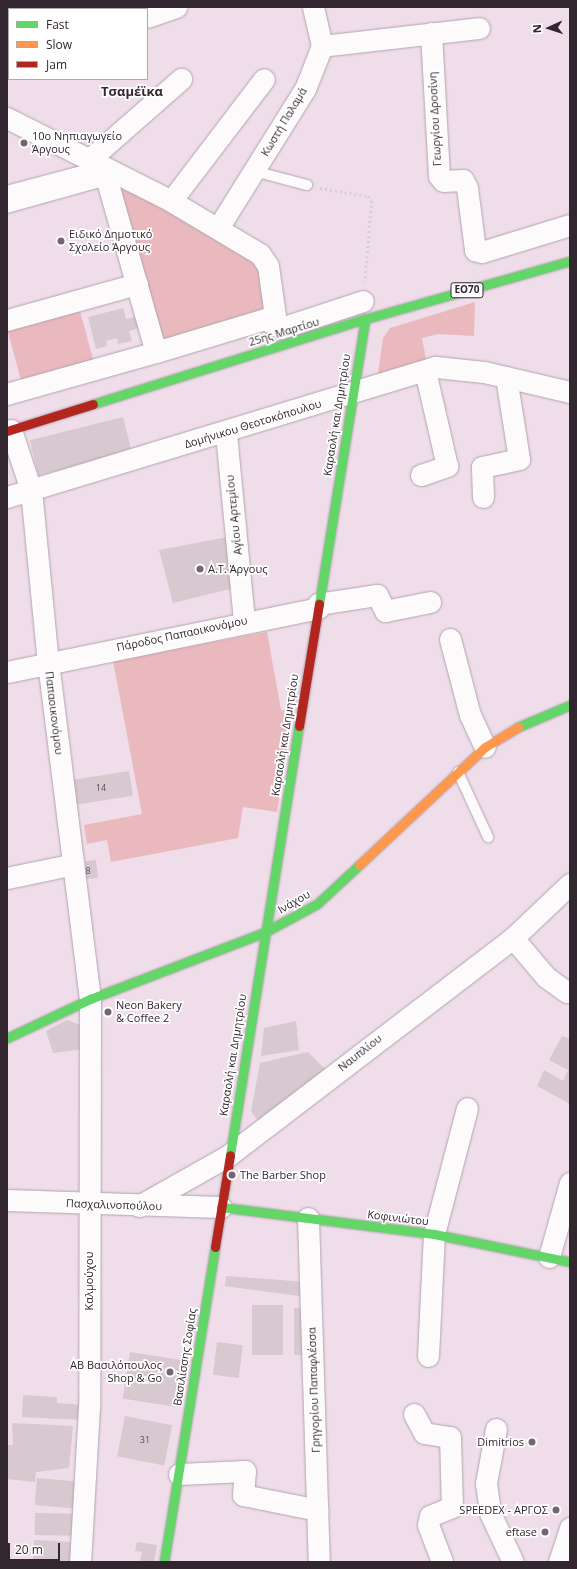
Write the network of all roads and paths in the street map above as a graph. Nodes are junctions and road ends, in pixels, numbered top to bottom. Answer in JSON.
{"nodes":[{"id":1,"x":176,"y":7,"type":"edge"},
{"id":2,"x":313,"y":7,"type":"edge"},
{"id":3,"x":148,"y":17,"type":"edge"},
{"id":4,"x":479,"y":28,"type":"dead end"},
{"id":5,"x":431,"y":33,"type":"junction"},
{"id":6,"x":322,"y":46,"type":"junction"},
{"id":7,"x":181,"y":79,"type":"dead end"},
{"id":8,"x":264,"y":79,"type":"dead end"},
{"id":9,"x":7,"y":118,"type":"edge"},
{"id":10,"x":101,"y":169,"type":"junction"},
{"id":11,"x":254,"y":171,"type":"junction"},
{"id":12,"x":307,"y":185,"type":"joint"},
{"id":13,"x":7,"y":196,"type":"edge"},
{"id":14,"x":171,"y":201,"type":"junction"},
{"id":15,"x":7,"y":208,"type":"edge"},
{"id":16,"x":570,"y":226,"type":"edge"},
{"id":17,"x":218,"y":228,"type":"junction"},
{"id":18,"x":570,"y":261,"type":"edge"},
{"id":19,"x":137,"y":284,"type":"junction"},
{"id":20,"x":364,"y":310,"type":"junction"},
{"id":21,"x":270,"y":317,"type":"junction"},
{"id":22,"x":7,"y":320,"type":"edge"},
{"id":23,"x":156,"y":352,"type":"junction"},
{"id":24,"x":425,"y":371,"type":"junction"},
{"id":25,"x":506,"y":377,"type":"junction"},
{"id":26,"x":570,"y":392,"type":"edge"},
{"id":27,"x":352,"y":393,"type":"junction"},
{"id":28,"x":7,"y":394,"type":"edge"},
{"id":29,"x":8,"y":427,"type":"edge"},
{"id":30,"x":226,"y":434,"type":"junction"},
{"id":31,"x":420,"y":475,"type":"dead end"},
{"id":32,"x":31,"y":490,"type":"junction"},
{"id":33,"x":7,"y":497,"type":"edge"},
{"id":34,"x":483,"y":497,"type":"dead end"},
{"id":35,"x":430,"y":602,"type":"dead end"},
{"id":36,"x":318,"y":606,"type":"junction"},
{"id":37,"x":244,"y":620,"type":"junction"},
{"id":38,"x":450,"y":639,"type":"dead end"},
{"id":39,"x":48,"y":662,"type":"junction"},
{"id":40,"x":7,"y":672,"type":"edge"},
{"id":41,"x":570,"y":705,"type":"edge"},
{"id":42,"x":484,"y":747,"type":"junction"},
{"id":43,"x":458,"y":772,"type":"junction"},
{"id":44,"x":488,"y":837,"type":"dead end"},
{"id":45,"x":74,"y":864,"type":"junction"},
{"id":46,"x":7,"y":878,"type":"edge"},
{"id":47,"x":570,"y":884,"type":"edge"},
{"id":48,"x":265,"y":932,"type":"junction"},
{"id":49,"x":513,"y":938,"type":"junction"},
{"id":50,"x":567,"y":992,"type":"dead end"},
{"id":51,"x":90,"y":999,"type":"junction"},
{"id":52,"x":7,"y":1038,"type":"edge"},
{"id":53,"x":467,"y":1108,"type":"dead end"},
{"id":54,"x":229,"y":1155,"type":"junction"},
{"id":55,"x":570,"y":1182,"type":"edge"},
{"id":56,"x":7,"y":1200,"type":"edge"},
{"id":57,"x":88,"y":1204,"type":"junction"},
{"id":58,"x":139,"y":1206,"type":"junction"},
{"id":59,"x":221,"y":1207,"type":"junction"},
{"id":60,"x":308,"y":1218,"type":"junction"},
{"id":61,"x":434,"y":1234,"type":"junction"},
{"id":62,"x":549,"y":1258,"type":"junction"},
{"id":63,"x":570,"y":1262,"type":"edge"},
{"id":64,"x":428,"y":1356,"type":"dead end"},
{"id":65,"x":414,"y":1414,"type":"dead end"},
{"id":66,"x":496,"y":1429,"type":"dead end"},
{"id":67,"x":179,"y":1474,"type":"junction"},
{"id":68,"x":318,"y":1510,"type":"junction"},
{"id":69,"x":570,"y":1528,"type":"edge"},
{"id":70,"x":80,"y":1562,"type":"edge"},
{"id":71,"x":164,"y":1562,"type":"edge"},
{"id":72,"x":319,"y":1562,"type":"edge"},
{"id":73,"x":442,"y":1562,"type":"edge"},
{"id":74,"x":513,"y":1562,"type":"edge"},
{"id":75,"x":559,"y":1562,"type":"edge"}],
"edges":[{"from":1,"to":3,"type":"street"},
{"from":2,"to":6,"type":"street"},
{"from":4,"to":5,"type":"street"},
{"from":5,"to":6,"type":"street"},
{"from":5,"to":16,"type":"street","name":"Γεωργίου Δροσίνη"},
{"from":6,"to":11,"type":"street","name":"Κωστή Παλαμά"},
{"from":7,"to":10,"type":"street"},
{"from":8,"to":14,"type":"street"},
{"from":9,"to":10,"type":"street"},
{"from":10,"to":13,"type":"street"},
{"from":10,"to":14,"type":"street"},
{"from":10,"to":15,"type":"lane"},
{"from":10,"to":19,"type":"street"},
{"from":11,"to":12,"type":"lane"},
{"from":11,"to":17,"type":"street","name":"Κωστή Παλαμά"},
{"from":12,"to":20,"type":"path"},
{"from":14,"to":17,"type":"street"},
{"from":17,"to":21,"type":"street"},
{"from":18,"to":20,"type":"main road","name":"25ης Μαρτίου","number":"ΕΟ70"},
{"from":19,"to":22,"type":"street"},
{"from":19,"to":23,"type":"street"},
{"from":20,"to":21,"type":"street"},
{"from":20,"to":27,"type":"main road","name":"Καραολή και Δημητρίου"},
{"from":20,"to":29,"type":"main road","name":"25ης Μαρτίου"},
{"from":21,"to":23,"type":"street"},
{"from":23,"to":28,"type":"street"},
{"from":24,"to":25,"type":"street","name":"Δομήνικου Θεοτοκόπουλου"},
{"from":24,"to":27,"type":"street","name":"Δομήνικου Θεοτοκόπουλου"},
{"from":24,"to":31,"type":"street"},
{"from":25,"to":26,"type":"street","name":"Δομήνικου Θεοτοκόπουλου"},
{"from":25,"to":34,"type":"street"},
{"from":27,"to":30,"type":"street","name":"Δομήνικου Θεοτοκόπουλου"},
{"from":27,"to":36,"type":"main road","name":"Καραολή και Δημητρίου"},
{"from":29,"to":32,"type":"street","name":"Παπαοικονόμου"},
{"from":30,"to":32,"type":"street","name":"Δομήνικου Θεοτοκόπουλου"},
{"from":30,"to":37,"type":"street","name":"Αγίου Αρτεμίου"},
{"from":32,"to":33,"type":"street","name":"Δομήνικου Θεοτοκόπουλου"},
{"from":32,"to":39,"type":"street","name":"Παπαοικονόμου"},
{"from":35,"to":36,"type":"street","name":"Πάροδος Παπαοικονόμου"},
{"from":36,"to":37,"type":"street","name":"Πάροδος Παπαοικονόμου"},
{"from":36,"to":48,"type":"main road","name":"Καραολή και Δημητρίου"},
{"from":37,"to":39,"type":"street","name":"Πάροδος Παπαοικονόμου"},
{"from":38,"to":42,"type":"street"},
{"from":39,"to":40,"type":"street","name":"Πάροδος Παπαοικονόμου"},
{"from":39,"to":45,"type":"street","name":"Παπαοικονόμου"},
{"from":41,"to":42,"type":"main road","name":"Ινάχου"},
{"from":42,"to":43,"type":"main road","name":"Ινάχου"},
{"from":43,"to":44,"type":"lane"},
{"from":43,"to":48,"type":"main road","name":"Ινάχου"},
{"from":45,"to":46,"type":"street"},
{"from":45,"to":51,"type":"street","name":"Παπαοικονόμου"},
{"from":47,"to":49,"type":"street","name":"Ναυπλίου"},
{"from":48,"to":51,"type":"main road","name":"Ινάχου"},
{"from":48,"to":54,"type":"main road","name":"Καραολή και Δημητρίου"},
{"from":49,"to":50,"type":"street"},
{"from":49,"to":54,"type":"street","name":"Ναυπλίου"},
{"from":51,"to":52,"type":"main road","name":"Ινάχου"},
{"from":51,"to":57,"type":"street","name":"Καλμούχου"},
{"from":53,"to":61,"type":"street"},
{"from":54,"to":58,"type":"street","name":"Ναυπλίου"},
{"from":54,"to":59,"type":"main road","name":"Βασιλίσσης Σοφίας"},
{"from":55,"to":62,"type":"street"},
{"from":56,"to":57,"type":"street","name":"Πασχαλινοπούλου"},
{"from":57,"to":58,"type":"street","name":"Πασχαλινοπούλου"},
{"from":57,"to":70,"type":"street","name":"Καλμούχου"},
{"from":58,"to":59,"type":"street","name":"Πασχαλινοπούλου"},
{"from":59,"to":60,"type":"main road","name":"Κοφινιώτου"},
{"from":59,"to":67,"type":"main road","name":"Βασιλίσσης Σοφίας"},
{"from":60,"to":61,"type":"main road","name":"Κοφινιώτου"},
{"from":60,"to":68,"type":"street","name":"Γρηγορίου Παπαφλέσσα"},
{"from":61,"to":62,"type":"main road","name":"Κοφινιώτου"},
{"from":61,"to":64,"type":"street"},
{"from":62,"to":63,"type":"main road","name":"Κοφινιώτου"},
{"from":65,"to":73,"type":"street"},
{"from":66,"to":74,"type":"street"},
{"from":67,"to":68,"type":"street"},
{"from":67,"to":71,"type":"main road","name":"Βασιλίσσης Σοφίας"},
{"from":68,"to":72,"type":"street","name":"Γρηγορίου Παπαφλέσσα"},
{"from":69,"to":75,"type":"street"}]}
